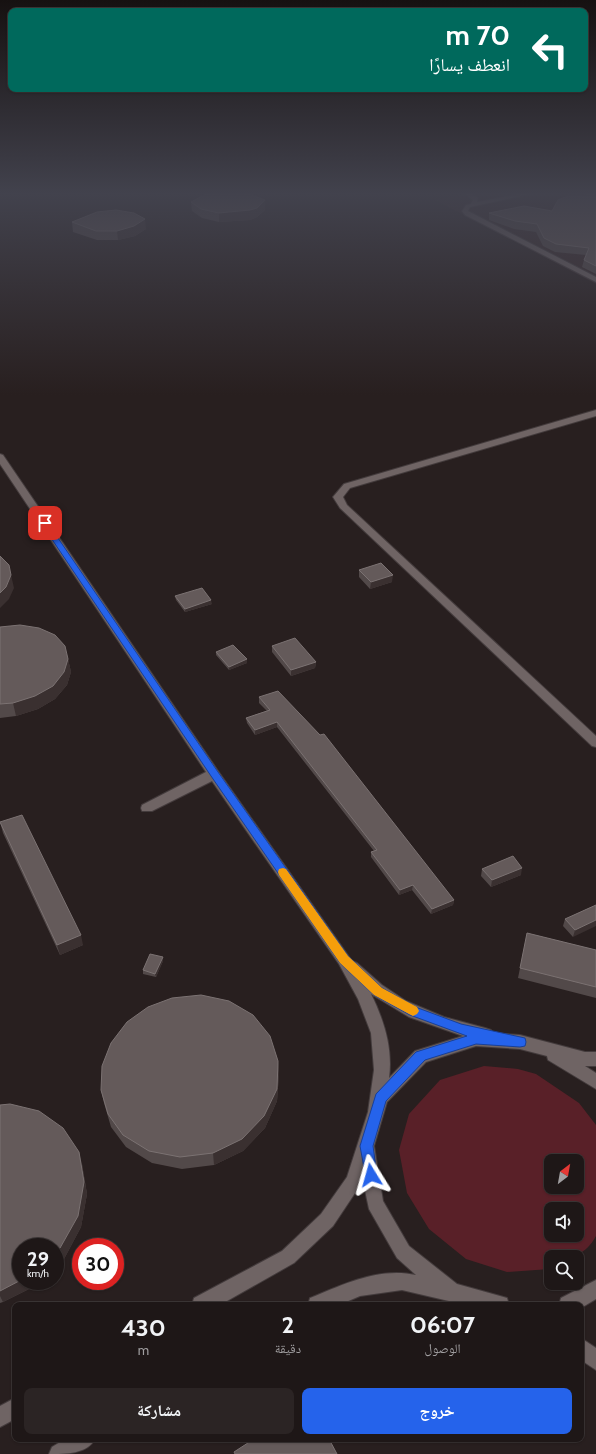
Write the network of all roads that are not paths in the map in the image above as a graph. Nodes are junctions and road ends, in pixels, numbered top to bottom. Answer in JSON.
{"nodes":[{"id":1,"x":557,"y":260,"type":"edge"},
{"id":2,"x":596,"y":280,"type":"edge"},
{"id":3,"x":596,"y":413,"type":"edge"},
{"id":4,"x":0,"y":457,"type":"edge"},
{"id":5,"x":596,"y":744,"type":"edge"},
{"id":6,"x":214,"y":774,"type":"junction"},
{"id":7,"x":147,"y":808,"type":"dead end"},
{"id":8,"x":344,"y":960,"type":"junction"},
{"id":9,"x":520,"y":1042,"type":"junction"},
{"id":10,"x":546,"y":1050,"type":"junction"},
{"id":11,"x":596,"y":1059,"type":"edge"},
{"id":12,"x":596,"y":1082,"type":"edge"},
{"id":13,"x":375,"y":1118,"type":"junction"},
{"id":14,"x":366,"y":1146,"type":"junction"},
{"id":15,"x":596,"y":1289,"type":"edge"},
{"id":16,"x":452,"y":1292,"type":"junction"},
{"id":17,"x":206,"y":1302,"type":"edge"},
{"id":18,"x":324,"y":1302,"type":"edge"},
{"id":19,"x":489,"y":1302,"type":"edge"},
{"id":20,"x":573,"y":1302,"type":"edge"},
{"id":21,"x":584,"y":1350,"type":"edge"},
{"id":22,"x":596,"y":1360,"type":"edge"},
{"id":23,"x":12,"y":1410,"type":"edge"},
{"id":24,"x":0,"y":1417,"type":"edge"},
{"id":25,"x":80,"y":1442,"type":"edge"},
{"id":26,"x":59,"y":1454,"type":"edge"}],
"edges":[{"from":1,"to":2,"type":"street"},
{"from":3,"to":5,"type":"street"},
{"from":4,"to":6,"type":"street"},
{"from":6,"to":7,"type":"street"},
{"from":6,"to":8,"type":"street"},
{"from":8,"to":9,"type":"street"},
{"from":8,"to":13,"type":"street"},
{"from":9,"to":10,"type":"street"},
{"from":9,"to":13,"type":"street"},
{"from":10,"to":11,"type":"street"},
{"from":10,"to":12,"type":"street"},
{"from":13,"to":14,"type":"street"},
{"from":14,"to":16,"type":"street"},
{"from":14,"to":17,"type":"street"},
{"from":15,"to":20,"type":"street"},
{"from":16,"to":18,"type":"street"},
{"from":16,"to":19,"type":"street"},
{"from":21,"to":22,"type":"street"},
{"from":23,"to":24,"type":"street"},
{"from":25,"to":26,"type":"street"}]}
